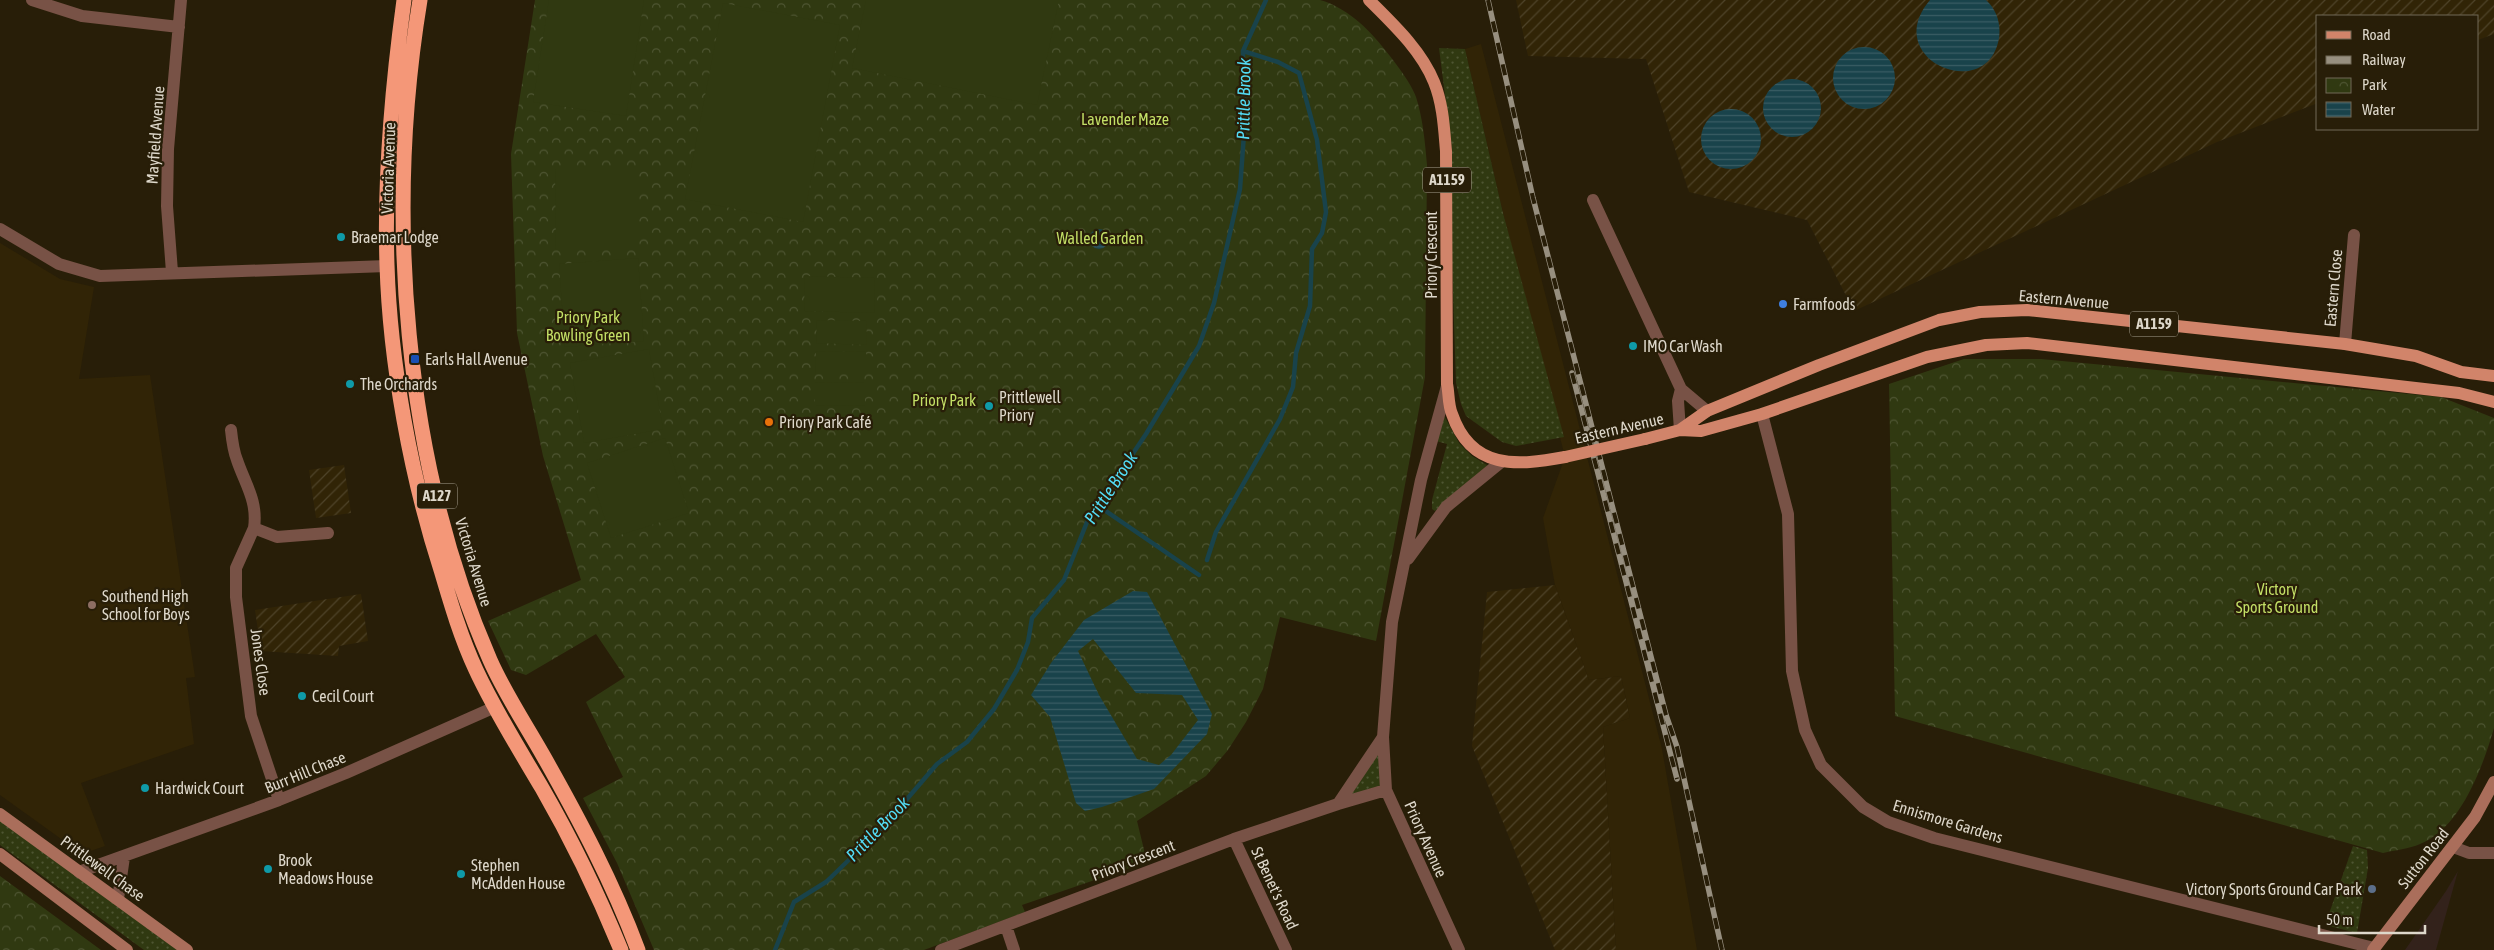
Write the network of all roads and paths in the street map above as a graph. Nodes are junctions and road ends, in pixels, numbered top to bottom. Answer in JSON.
{"nodes":[{"id":1,"x":32,"y":0,"type":"edge"},
{"id":2,"x":181,"y":0,"type":"edge"},
{"id":3,"x":404,"y":0,"type":"edge"},
{"id":4,"x":420,"y":0,"type":"edge"},
{"id":5,"x":1369,"y":0,"type":"edge"},
{"id":6,"x":179,"y":27,"type":"junction"},
{"id":7,"x":1593,"y":200,"type":"dead end"},
{"id":8,"x":0,"y":229,"type":"edge"},
{"id":9,"x":2354,"y":235,"type":"dead end"},
{"id":10,"x":387,"y":266,"type":"junction"},
{"id":11,"x":172,"y":272,"type":"junction"},
{"id":12,"x":2345,"y":344,"type":"junction"},
{"id":13,"x":2494,"y":376,"type":"edge"},
{"id":14,"x":1447,"y":384,"type":"junction"},
{"id":15,"x":1681,"y":389,"type":"junction"},
{"id":16,"x":2494,"y":402,"type":"edge"},
{"id":17,"x":1707,"y":411,"type":"junction"},
{"id":18,"x":1762,"y":414,"type":"junction"},
{"id":19,"x":231,"y":430,"type":"dead end"},
{"id":20,"x":1680,"y":430,"type":"junction"},
{"id":21,"x":1565,"y":457,"type":"joint"},
{"id":22,"x":1501,"y":462,"type":"junction"},
{"id":23,"x":254,"y":528,"type":"junction"},
{"id":24,"x":328,"y":533,"type":"dead end"},
{"id":25,"x":1404,"y":565,"type":"junction"},
{"id":26,"x":495,"y":707,"type":"junction"},
{"id":27,"x":1383,"y":737,"type":"junction"},
{"id":28,"x":2494,"y":782,"type":"edge"},
{"id":29,"x":1386,"y":790,"type":"junction"},
{"id":30,"x":278,"y":800,"type":"junction"},
{"id":31,"x":1338,"y":804,"type":"junction"},
{"id":32,"x":0,"y":814,"type":"edge"},
{"id":33,"x":1234,"y":839,"type":"junction"},
{"id":34,"x":2452,"y":848,"type":"junction"},
{"id":35,"x":2494,"y":853,"type":"edge"},
{"id":36,"x":0,"y":854,"type":"edge"},
{"id":37,"x":124,"y":857,"type":"junction"},
{"id":38,"x":79,"y":872,"type":"junction"},
{"id":39,"x":118,"y":899,"type":"junction"},
{"id":40,"x":1006,"y":926,"type":"junction"},
{"id":41,"x":2373,"y":949,"type":"edge"},
{"id":42,"x":127,"y":950,"type":"edge"},
{"id":43,"x":187,"y":950,"type":"edge"},
{"id":44,"x":621,"y":950,"type":"edge"},
{"id":45,"x":638,"y":950,"type":"edge"},
{"id":46,"x":942,"y":950,"type":"edge"},
{"id":47,"x":1014,"y":950,"type":"edge"},
{"id":48,"x":1286,"y":950,"type":"edge"},
{"id":49,"x":1458,"y":950,"type":"edge"}],
"edges":[{"from":1,"to":6,"type":"street"},
{"from":2,"to":6,"type":"street","name":"Mayfield Avenue"},
{"from":3,"to":10,"type":"highway","name":"Victoria Avenue","number":"A127"},
{"from":4,"to":45,"type":"highway","name":"Victoria Avenue","number":"A127"},
{"from":5,"to":14,"type":"main road","name":"Priory Crescent","number":"A1159"},
{"from":6,"to":11,"type":"street","name":"Mayfield Avenue"},
{"from":7,"to":15,"type":"street"},
{"from":8,"to":11,"type":"street"},
{"from":9,"to":12,"type":"street","name":"Eastern Close"},
{"from":10,"to":11,"type":"street"},
{"from":10,"to":26,"type":"highway","name":"Victoria Avenue","number":"A127"},
{"from":12,"to":13,"type":"main road","name":"Eastern Avenue","number":"A1159"},
{"from":12,"to":17,"type":"main road","name":"Eastern Avenue","number":"A1159"},
{"from":14,"to":22,"type":"main road","name":"Priory Crescent","number":"A1159"},
{"from":14,"to":25,"type":"street","name":"Priory Crescent"},
{"from":15,"to":17,"type":"street"},
{"from":15,"to":20,"type":"street"},
{"from":16,"to":18,"type":"main road","name":"Eastern Avenue","number":"A1159"},
{"from":17,"to":20,"type":"main road","name":"Eastern Avenue","number":"A1159"},
{"from":18,"to":20,"type":"main road","name":"Eastern Avenue","number":"A1159"},
{"from":18,"to":41,"type":"street","name":"Ennismore Gardens"},
{"from":19,"to":23,"type":"street","name":"Jones Close"},
{"from":20,"to":21,"type":"main road","name":"Eastern Avenue","number":"A1159","bridge":true},
{"from":21,"to":22,"type":"main road","name":"Priory Crescent","number":"A1159"},
{"from":22,"to":25,"type":"street","name":"Priory Crescent"},
{"from":23,"to":24,"type":"street"},
{"from":23,"to":30,"type":"street","name":"Jones Close"},
{"from":25,"to":27,"type":"street","name":"Priory Crescent"},
{"from":26,"to":30,"type":"street","name":"Burr Hill Chase"},
{"from":26,"to":44,"type":"highway","name":"Victoria Avenue","number":"A127"},
{"from":27,"to":29,"type":"street","name":"Priory Avenue"},
{"from":27,"to":31,"type":"street","name":"Priory Crescent"},
{"from":28,"to":34,"type":"street","name":"Sutton Road"},
{"from":29,"to":31,"type":"street","name":"Priory Crescent"},
{"from":29,"to":49,"type":"street","name":"Priory Avenue"},
{"from":30,"to":37,"type":"street","name":"Burr Hill Chase"},
{"from":31,"to":33,"type":"street","name":"Priory Crescent"},
{"from":32,"to":38,"type":"street","name":"Prittlewell Chase"},
{"from":33,"to":40,"type":"street","name":"Priory Crescent"},
{"from":33,"to":48,"type":"street","name":"St Benet's Road"},
{"from":34,"to":35,"type":"street"},
{"from":34,"to":41,"type":"street","name":"Sutton Road"},
{"from":36,"to":42,"type":"street"},
{"from":37,"to":38,"type":"street","name":"Burr Hill Chase"},
{"from":37,"to":39,"type":"street"},
{"from":38,"to":39,"type":"street","name":"Prittlewell Chase"},
{"from":39,"to":43,"type":"street","name":"Prittlewell Chase"},
{"from":40,"to":46,"type":"street","name":"Priory Crescent"},
{"from":40,"to":47,"type":"street"}]}
